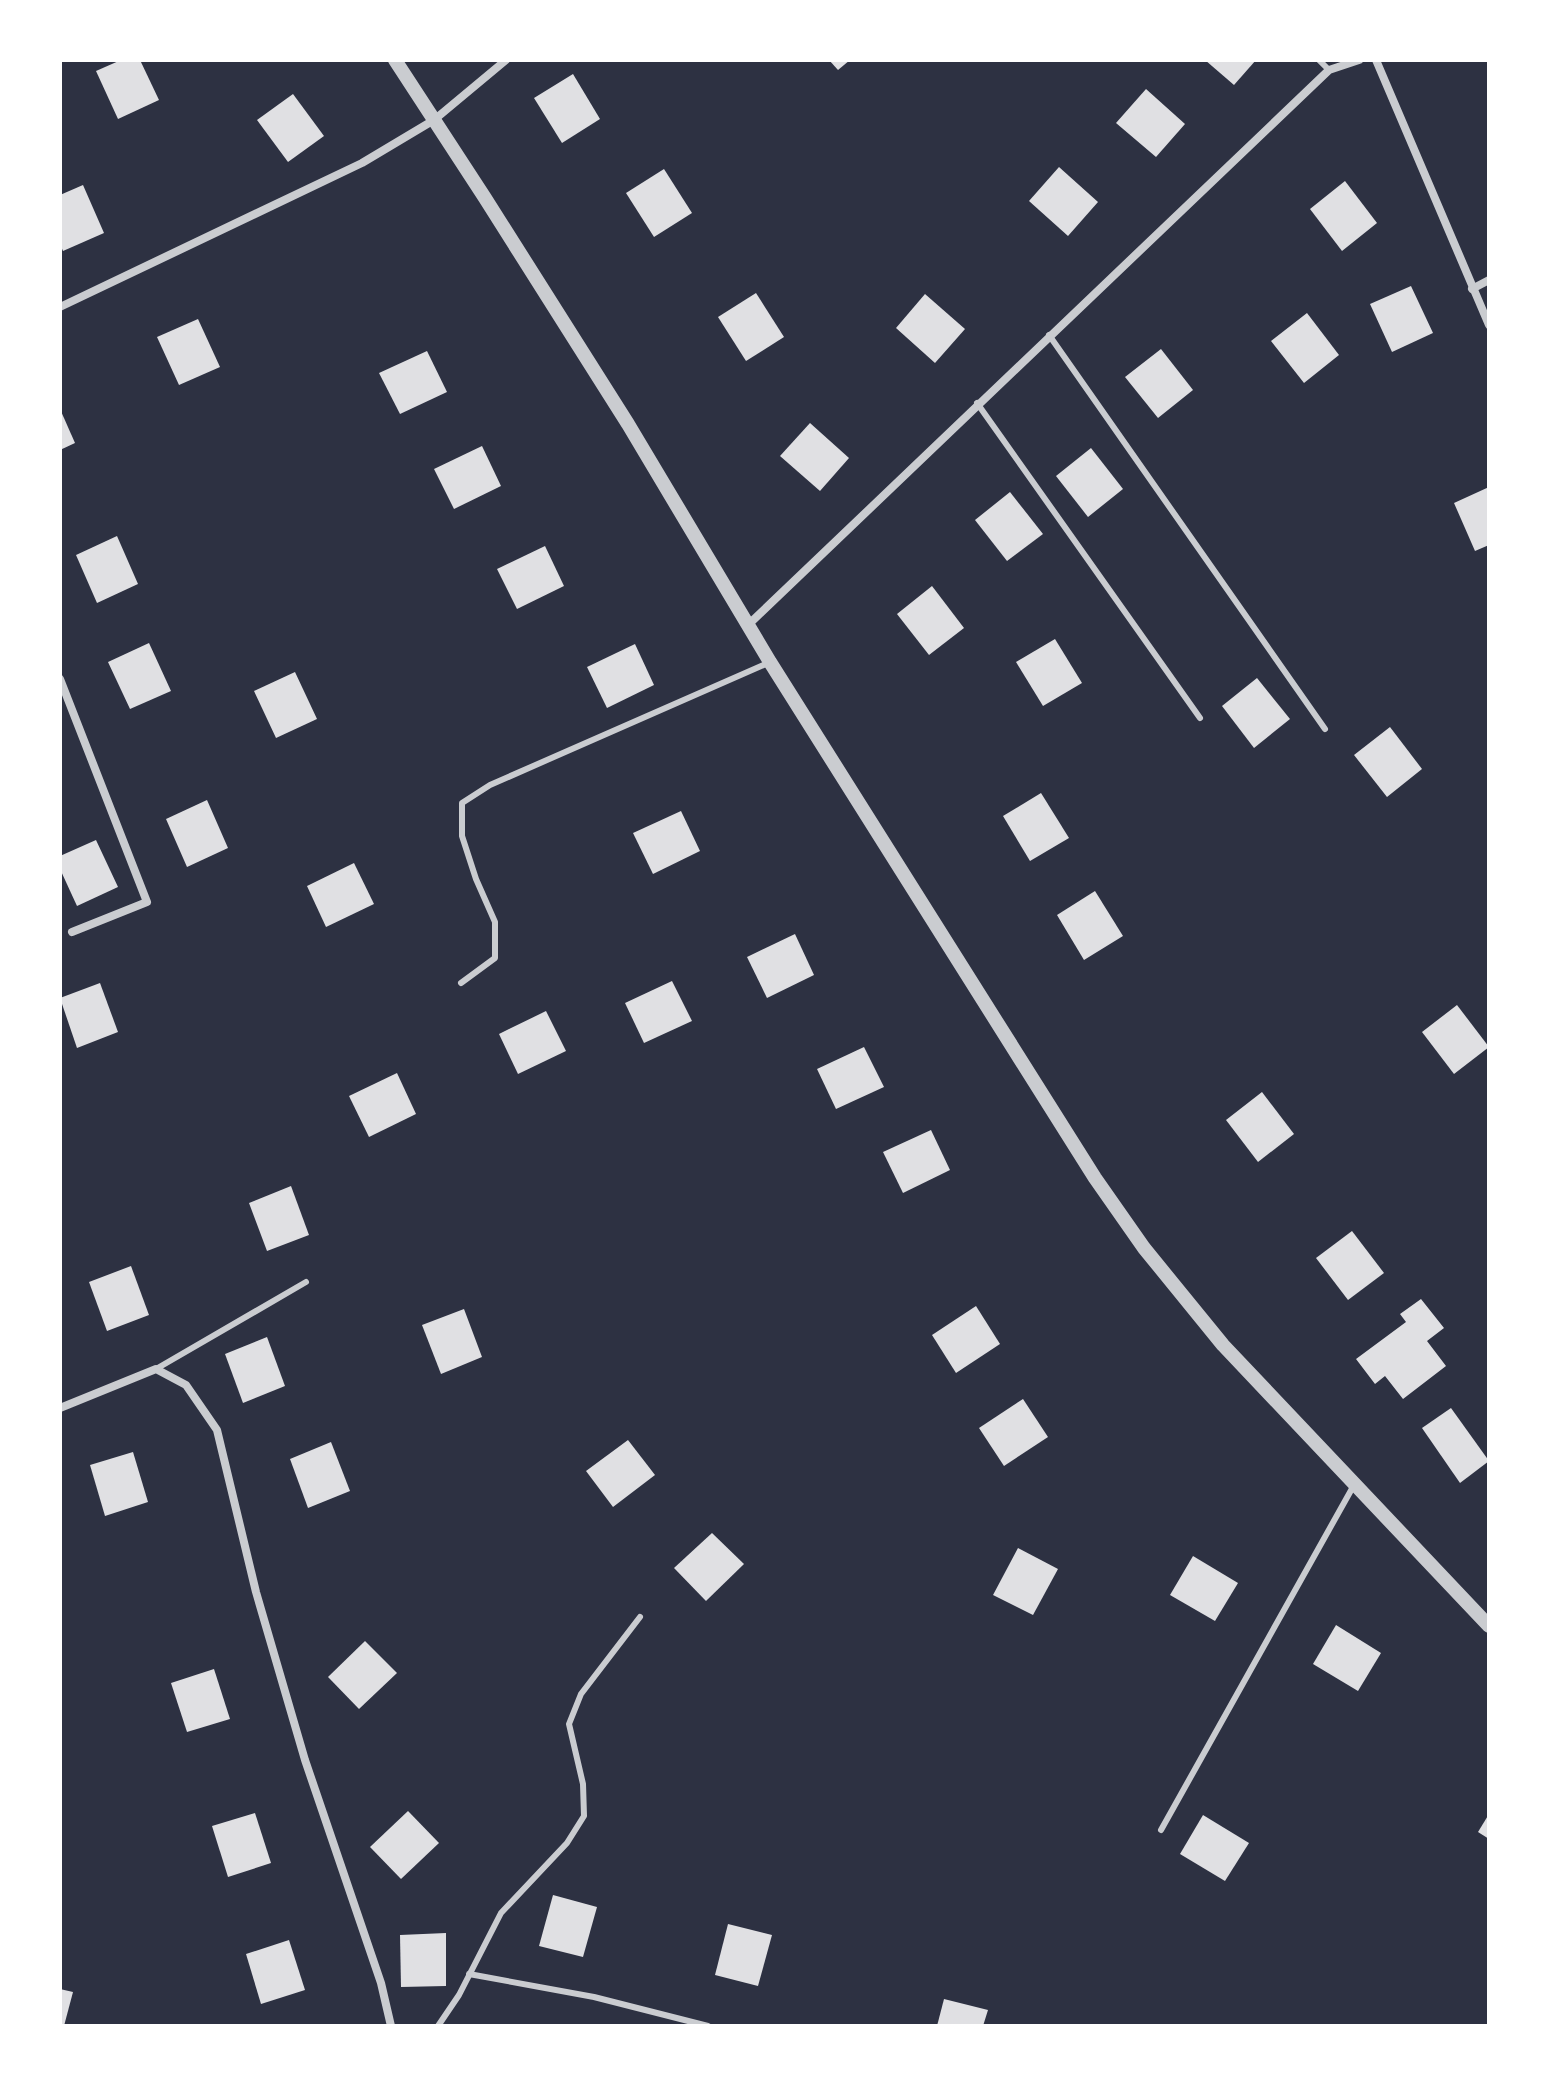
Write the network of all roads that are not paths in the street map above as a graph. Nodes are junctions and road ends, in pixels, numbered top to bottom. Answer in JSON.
{"nodes":[{"id":1,"x":395,"y":60,"type":"edge"},
{"id":2,"x":506,"y":60,"type":"edge"},
{"id":3,"x":1319,"y":60,"type":"edge"},
{"id":4,"x":1359,"y":60,"type":"edge"},
{"id":5,"x":1376,"y":60,"type":"edge"},
{"id":6,"x":1329,"y":70,"type":"junction"},
{"id":7,"x":434,"y":120,"type":"junction"},
{"id":8,"x":1489,"y":280,"type":"edge"},
{"id":9,"x":1472,"y":289,"type":"junction"},
{"id":10,"x":60,"y":307,"type":"edge"},
{"id":11,"x":1489,"y":325,"type":"edge"},
{"id":12,"x":1049,"y":335,"type":"junction"},
{"id":13,"x":977,"y":403,"type":"junction"},
{"id":14,"x":748,"y":625,"type":"junction"},
{"id":15,"x":770,"y":662,"type":"junction"},
{"id":16,"x":60,"y":679,"type":"edge"},
{"id":17,"x":1200,"y":718,"type":"dead end"},
{"id":18,"x":1325,"y":729,"type":"dead end"},
{"id":19,"x":72,"y":932,"type":"dead end"},
{"id":20,"x":461,"y":983,"type":"dead end"},
{"id":21,"x":306,"y":1282,"type":"dead end"},
{"id":22,"x":156,"y":1369,"type":"junction"},
{"id":23,"x":60,"y":1408,"type":"edge"},
{"id":24,"x":1354,"y":1485,"type":"junction"},
{"id":25,"x":640,"y":1617,"type":"dead end"},
{"id":26,"x":1489,"y":1626,"type":"edge"},
{"id":27,"x":1161,"y":1830,"type":"dead end"},
{"id":28,"x":469,"y":1974,"type":"junction"},
{"id":29,"x":391,"y":2026,"type":"edge"},
{"id":30,"x":438,"y":2026,"type":"edge"},
{"id":31,"x":708,"y":2026,"type":"edge"}],
"edges":[{"from":1,"to":7,"type":"street"},
{"from":2,"to":7,"type":"street"},
{"from":3,"to":6,"type":"lane"},
{"from":4,"to":6,"type":"street"},
{"from":5,"to":9,"type":"street"},
{"from":6,"to":12,"type":"street"},
{"from":7,"to":10,"type":"street"},
{"from":7,"to":14,"type":"street"},
{"from":8,"to":9,"type":"street"},
{"from":9,"to":11,"type":"street"},
{"from":12,"to":13,"type":"street"},
{"from":12,"to":18,"type":"lane"},
{"from":13,"to":14,"type":"street"},
{"from":13,"to":17,"type":"lane"},
{"from":14,"to":15,"type":"street"},
{"from":15,"to":20,"type":"lane"},
{"from":15,"to":24,"type":"street"},
{"from":16,"to":19,"type":"street"},
{"from":21,"to":22,"type":"lane"},
{"from":22,"to":23,"type":"street"},
{"from":22,"to":29,"type":"street"},
{"from":24,"to":26,"type":"street"},
{"from":24,"to":27,"type":"lane"},
{"from":25,"to":28,"type":"lane"},
{"from":28,"to":30,"type":"lane"},
{"from":28,"to":31,"type":"lane"}]}
